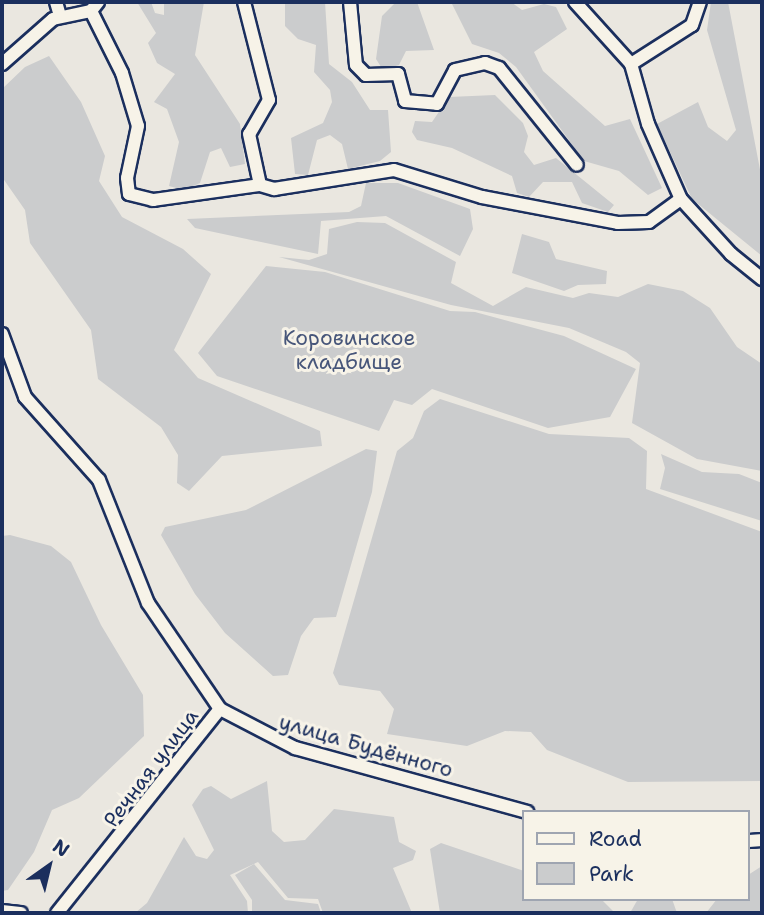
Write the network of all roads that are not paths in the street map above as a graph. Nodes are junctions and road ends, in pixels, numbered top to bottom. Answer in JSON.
{"nodes":[{"id":1,"x":56,"y":2,"type":"edge"},
{"id":2,"x":244,"y":2,"type":"edge"},
{"id":3,"x":350,"y":2,"type":"edge"},
{"id":4,"x":575,"y":2,"type":"edge"},
{"id":5,"x":700,"y":2,"type":"edge"},
{"id":6,"x":95,"y":6,"type":"edge"},
{"id":7,"x":60,"y":16,"type":"junction"},
{"id":8,"x":2,"y":64,"type":"edge"},
{"id":9,"x":631,"y":64,"type":"junction"},
{"id":10,"x":577,"y":165,"type":"dead end"},
{"id":11,"x":260,"y":184,"type":"junction"},
{"id":12,"x":681,"y":199,"type":"junction"},
{"id":13,"x":762,"y":279,"type":"edge"},
{"id":14,"x":2,"y":334,"type":"edge"},
{"id":15,"x":220,"y":709,"type":"junction"},
{"id":16,"x":522,"y":811,"type":"edge"},
{"id":17,"x":2,"y":911,"type":"edge"},
{"id":18,"x":20,"y":913,"type":"edge"},
{"id":19,"x":57,"y":913,"type":"edge"}],
"edges":[{"from":1,"to":7,"type":"street"},
{"from":2,"to":11,"type":"street"},
{"from":3,"to":10,"type":"street"},
{"from":4,"to":9,"type":"street"},
{"from":5,"to":9,"type":"street"},
{"from":6,"to":7,"type":"street"},
{"from":6,"to":11,"type":"street"},
{"from":7,"to":8,"type":"street"},
{"from":9,"to":12,"type":"street"},
{"from":11,"to":12,"type":"street"},
{"from":12,"to":13,"type":"street"},
{"from":14,"to":15,"type":"street","name":"улица Будённого"},
{"from":15,"to":16,"type":"street","name":"улица Будённого"},
{"from":15,"to":19,"type":"street","name":"Речная улица"},
{"from":17,"to":18,"type":"street"}]}
